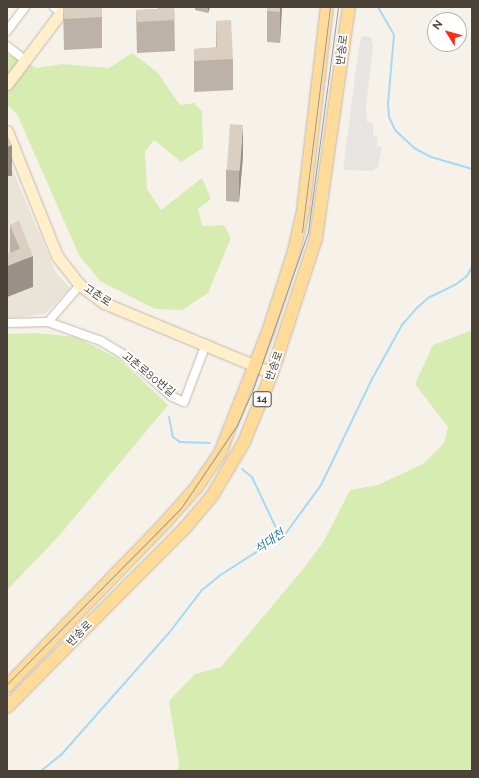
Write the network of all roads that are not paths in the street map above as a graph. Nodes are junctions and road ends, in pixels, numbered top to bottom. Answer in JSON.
{"nodes":[{"id":1,"x":25,"y":7,"type":"edge"},
{"id":2,"x":327,"y":7,"type":"edge"},
{"id":3,"x":349,"y":7,"type":"edge"},
{"id":4,"x":60,"y":9,"type":"edge"},
{"id":5,"x":7,"y":31,"type":"edge"},
{"id":6,"x":7,"y":46,"type":"edge"},
{"id":7,"x":25,"y":60,"type":"junction"},
{"id":8,"x":7,"y":84,"type":"edge"},
{"id":9,"x":7,"y":131,"type":"edge"},
{"id":10,"x":80,"y":285,"type":"junction"},
{"id":11,"x":48,"y":322,"type":"junction"},
{"id":12,"x":7,"y":323,"type":"edge"},
{"id":13,"x":206,"y":344,"type":"junction"},
{"id":14,"x":255,"y":364,"type":"junction"},
{"id":15,"x":272,"y":373,"type":"junction"},
{"id":16,"x":7,"y":686,"type":"edge"},
{"id":17,"x":7,"y":707,"type":"edge"}],
"edges":[{"from":1,"to":5,"type":"street"},
{"from":2,"to":14,"type":"main road","name":"반송로","number":"14"},
{"from":3,"to":15,"type":"main road","name":"반송로","number":"14"},
{"from":4,"to":7,"type":"street"},
{"from":6,"to":7,"type":"street"},
{"from":7,"to":8,"type":"street"},
{"from":9,"to":10,"type":"street","name":"고촌로"},
{"from":10,"to":11,"type":"street"},
{"from":10,"to":13,"type":"street","name":"고촌로"},
{"from":11,"to":12,"type":"street","name":"고촌로80번길"},
{"from":11,"to":13,"type":"street","name":"고촌로80번길"},
{"from":13,"to":14,"type":"street","name":"고촌로"},
{"from":14,"to":15,"type":"street","name":"고촌로"},
{"from":14,"to":16,"type":"main road","name":"반송로","number":"14"},
{"from":15,"to":17,"type":"main road","name":"반송로","number":"14"}]}
